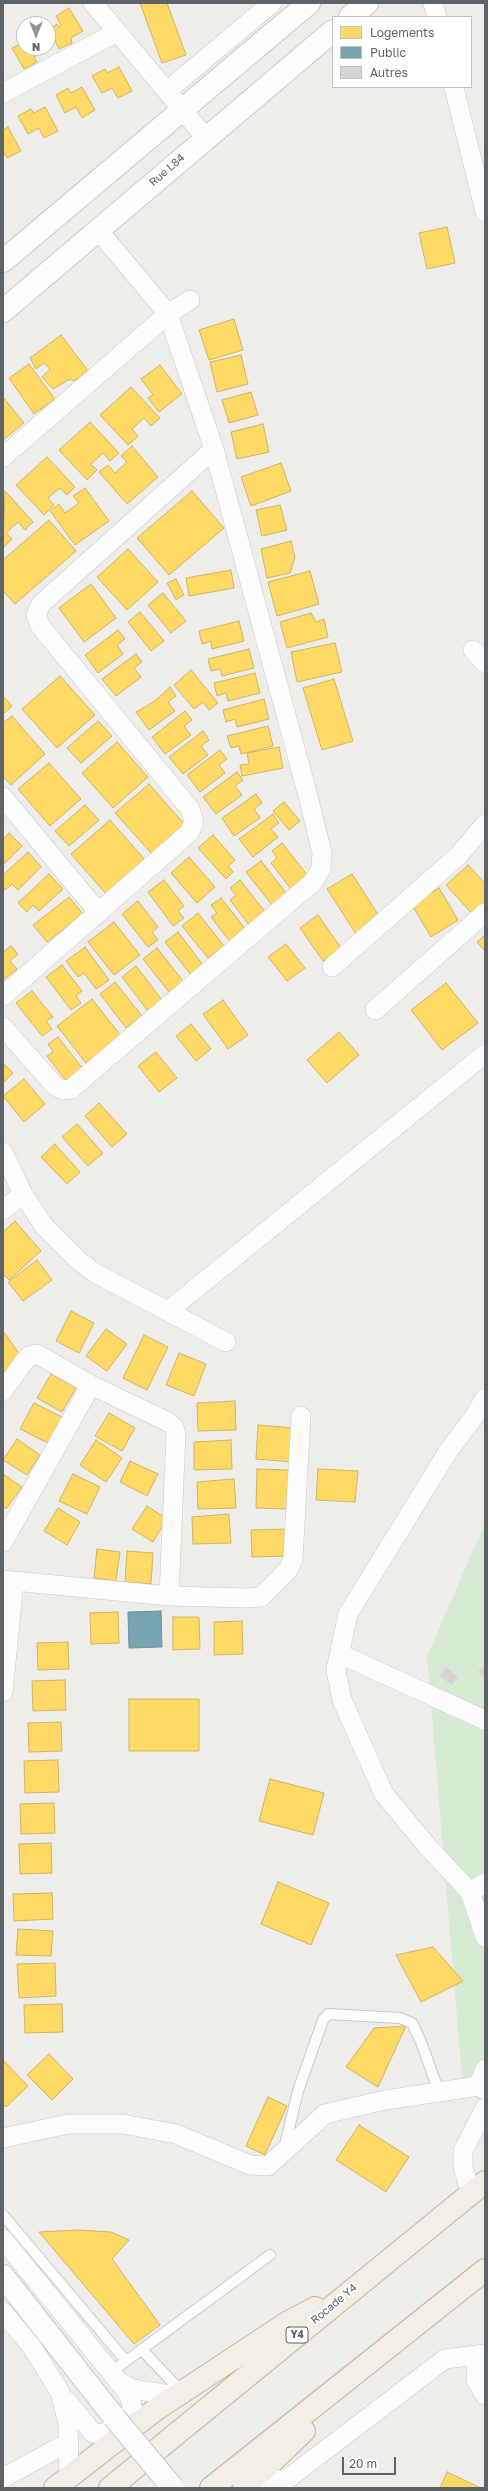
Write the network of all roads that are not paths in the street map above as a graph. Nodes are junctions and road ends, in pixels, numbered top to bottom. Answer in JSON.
{"nodes":[{"id":1,"x":93,"y":3,"type":"edge"},
{"id":2,"x":272,"y":3,"type":"edge"},
{"id":3,"x":309,"y":3,"type":"edge"},
{"id":4,"x":367,"y":3,"type":"edge"},
{"id":5,"x":433,"y":3,"type":"edge"},
{"id":6,"x":351,"y":16,"type":"edge"},
{"id":7,"x":437,"y":16,"type":"edge"},
{"id":8,"x":118,"y":32,"type":"junction"},
{"id":9,"x":332,"y":32,"type":"edge"},
{"id":10,"x":454,"y":88,"type":"edge"},
{"id":11,"x":167,"y":91,"type":"junction"},
{"id":12,"x":3,"y":93,"type":"edge"},
{"id":13,"x":182,"y":108,"type":"junction"},
{"id":14,"x":206,"y":137,"type":"junction"},
{"id":15,"x":485,"y":212,"type":"edge"},
{"id":16,"x":98,"y":230,"type":"junction"},
{"id":17,"x":3,"y":261,"type":"edge"},
{"id":18,"x":190,"y":300,"type":"dead end"},
{"id":19,"x":3,"y":311,"type":"edge"},
{"id":20,"x":168,"y":314,"type":"junction"},
{"id":21,"x":214,"y":449,"type":"junction"},
{"id":22,"x":3,"y":457,"type":"edge"},
{"id":23,"x":3,"y":797,"type":"edge"},
{"id":24,"x":485,"y":824,"type":"edge"},
{"id":25,"x":99,"y":913,"type":"junction"},
{"id":26,"x":485,"y":913,"type":"edge"},
{"id":27,"x":332,"y":967,"type":"dead end"},
{"id":28,"x":3,"y":996,"type":"edge"},
{"id":29,"x":376,"y":1010,"type":"dead end"},
{"id":30,"x":3,"y":1027,"type":"edge"},
{"id":31,"x":485,"y":1054,"type":"edge"},
{"id":32,"x":3,"y":1152,"type":"edge"},
{"id":33,"x":23,"y":1194,"type":"junction"},
{"id":34,"x":3,"y":1210,"type":"edge"},
{"id":35,"x":168,"y":1311,"type":"junction"},
{"id":36,"x":226,"y":1342,"type":"dead end"},
{"id":37,"x":91,"y":1385,"type":"junction"},
{"id":38,"x":3,"y":1391,"type":"edge"},
{"id":39,"x":485,"y":1398,"type":"edge"},
{"id":40,"x":301,"y":1416,"type":"dead end"},
{"id":41,"x":480,"y":1419,"type":"edge"},
{"id":42,"x":3,"y":1542,"type":"edge"},
{"id":43,"x":8,"y":1581,"type":"edge"},
{"id":44,"x":169,"y":1596,"type":"junction"},
{"id":45,"x":340,"y":1654,"type":"junction"},
{"id":46,"x":3,"y":1692,"type":"edge"},
{"id":47,"x":485,"y":1720,"type":"edge"},
{"id":48,"x":478,"y":1888,"type":"edge"},
{"id":49,"x":485,"y":1938,"type":"edge"},
{"id":50,"x":483,"y":2082,"type":"edge"},
{"id":51,"x":439,"y":2092,"type":"junction"},
{"id":52,"x":485,"y":2108,"type":"edge"},
{"id":53,"x":3,"y":2138,"type":"edge"},
{"id":54,"x":283,"y":2154,"type":"junction"},
{"id":55,"x":478,"y":2188,"type":"edge"},
{"id":56,"x":3,"y":2215,"type":"edge"},
{"id":57,"x":3,"y":2239,"type":"edge"},
{"id":58,"x":270,"y":2255,"type":"dead end"},
{"id":59,"x":485,"y":2270,"type":"edge"},
{"id":60,"x":3,"y":2276,"type":"edge"},
{"id":61,"x":357,"y":2286,"type":"junction"},
{"id":62,"x":3,"y":2312,"type":"edge"},
{"id":63,"x":407,"y":2333,"type":"junction"},
{"id":64,"x":142,"y":2350,"type":"junction"},
{"id":65,"x":481,"y":2355,"type":"edge"},
{"id":66,"x":126,"y":2361,"type":"junction"},
{"id":67,"x":115,"y":2377,"type":"junction"},
{"id":68,"x":60,"y":2392,"type":"junction"},
{"id":69,"x":179,"y":2394,"type":"junction"},
{"id":70,"x":485,"y":2395,"type":"edge"},
{"id":71,"x":69,"y":2442,"type":"junction"},
{"id":72,"x":3,"y":2478,"type":"edge"},
{"id":73,"x":62,"y":2483,"type":"edge"},
{"id":74,"x":248,"y":2485,"type":"edge"},
{"id":75,"x":110,"y":2488,"type":"edge"},
{"id":76,"x":173,"y":2488,"type":"edge"},
{"id":77,"x":211,"y":2488,"type":"edge"}],
"edges":[{"from":1,"to":8,"type":"street"},
{"from":2,"to":11,"type":"street"},
{"from":3,"to":13,"type":"main road"},
{"from":4,"to":6,"type":"main road"},
{"from":5,"to":7,"type":"street"},
{"from":8,"to":11,"type":"street"},
{"from":8,"to":12,"type":"street"},
{"from":9,"to":14,"type":"main road","name":"Rue L84"},
{"from":10,"to":15,"type":"street"},
{"from":11,"to":13,"type":"street"},
{"from":13,"to":14,"type":"street"},
{"from":13,"to":17,"type":"main road"},
{"from":14,"to":16,"type":"main road","name":"Rue L84"},
{"from":16,"to":19,"type":"main road","name":"Rue L84"},
{"from":16,"to":20,"type":"street"},
{"from":18,"to":20,"type":"street"},
{"from":20,"to":21,"type":"street"},
{"from":20,"to":22,"type":"street"},
{"from":21,"to":25,"type":"street"},
{"from":21,"to":30,"type":"street"},
{"from":23,"to":25,"type":"street"},
{"from":24,"to":27,"type":"street"},
{"from":25,"to":28,"type":"street"},
{"from":26,"to":29,"type":"street"},
{"from":31,"to":35,"type":"street"},
{"from":32,"to":33,"type":"street"},
{"from":33,"to":34,"type":"street"},
{"from":33,"to":35,"type":"street"},
{"from":35,"to":36,"type":"street"},
{"from":37,"to":38,"type":"street"},
{"from":37,"to":42,"type":"street"},
{"from":37,"to":44,"type":"street"},
{"from":39,"to":41,"type":"street"},
{"from":40,"to":44,"type":"street"},
{"from":41,"to":45,"type":"street"},
{"from":43,"to":44,"type":"street"},
{"from":43,"to":46,"type":"street"},
{"from":45,"to":47,"type":"street"},
{"from":45,"to":48,"type":"street"},
{"from":48,"to":49,"type":"street"},
{"from":50,"to":51,"type":"street"},
{"from":51,"to":54,"type":"street"},
{"from":51,"to":54,"type":"lane"},
{"from":52,"to":55,"type":"street"},
{"from":53,"to":54,"type":"street"},
{"from":55,"to":61,"type":"highway","name":"Rocade Y4","number":"Y4"},
{"from":56,"to":66,"type":"lane"},
{"from":57,"to":67,"type":"street"},
{"from":58,"to":64,"type":"lane"},
{"from":59,"to":63,"type":"highway"},
{"from":60,"to":76,"type":"main road","bridge":true},
{"from":61,"to":69,"type":"highway"},
{"from":61,"to":75,"type":"highway","name":"Rocade Y4","number":"Y4"},
{"from":62,"to":68,"type":"street"},
{"from":63,"to":74,"type":"highway"},
{"from":63,"to":77,"type":"highway"},
{"from":64,"to":66,"type":"lane"},
{"from":64,"to":69,"type":"lane"},
{"from":65,"to":70,"type":"street"},
{"from":65,"to":74,"type":"street"},
{"from":66,"to":67,"type":"lane"},
{"from":67,"to":68,"type":"street"},
{"from":67,"to":69,"type":"street"},
{"from":68,"to":71,"type":"street"},
{"from":69,"to":73,"type":"highway"},
{"from":71,"to":72,"type":"street"},
{"from":71,"to":73,"type":"street"}]}
